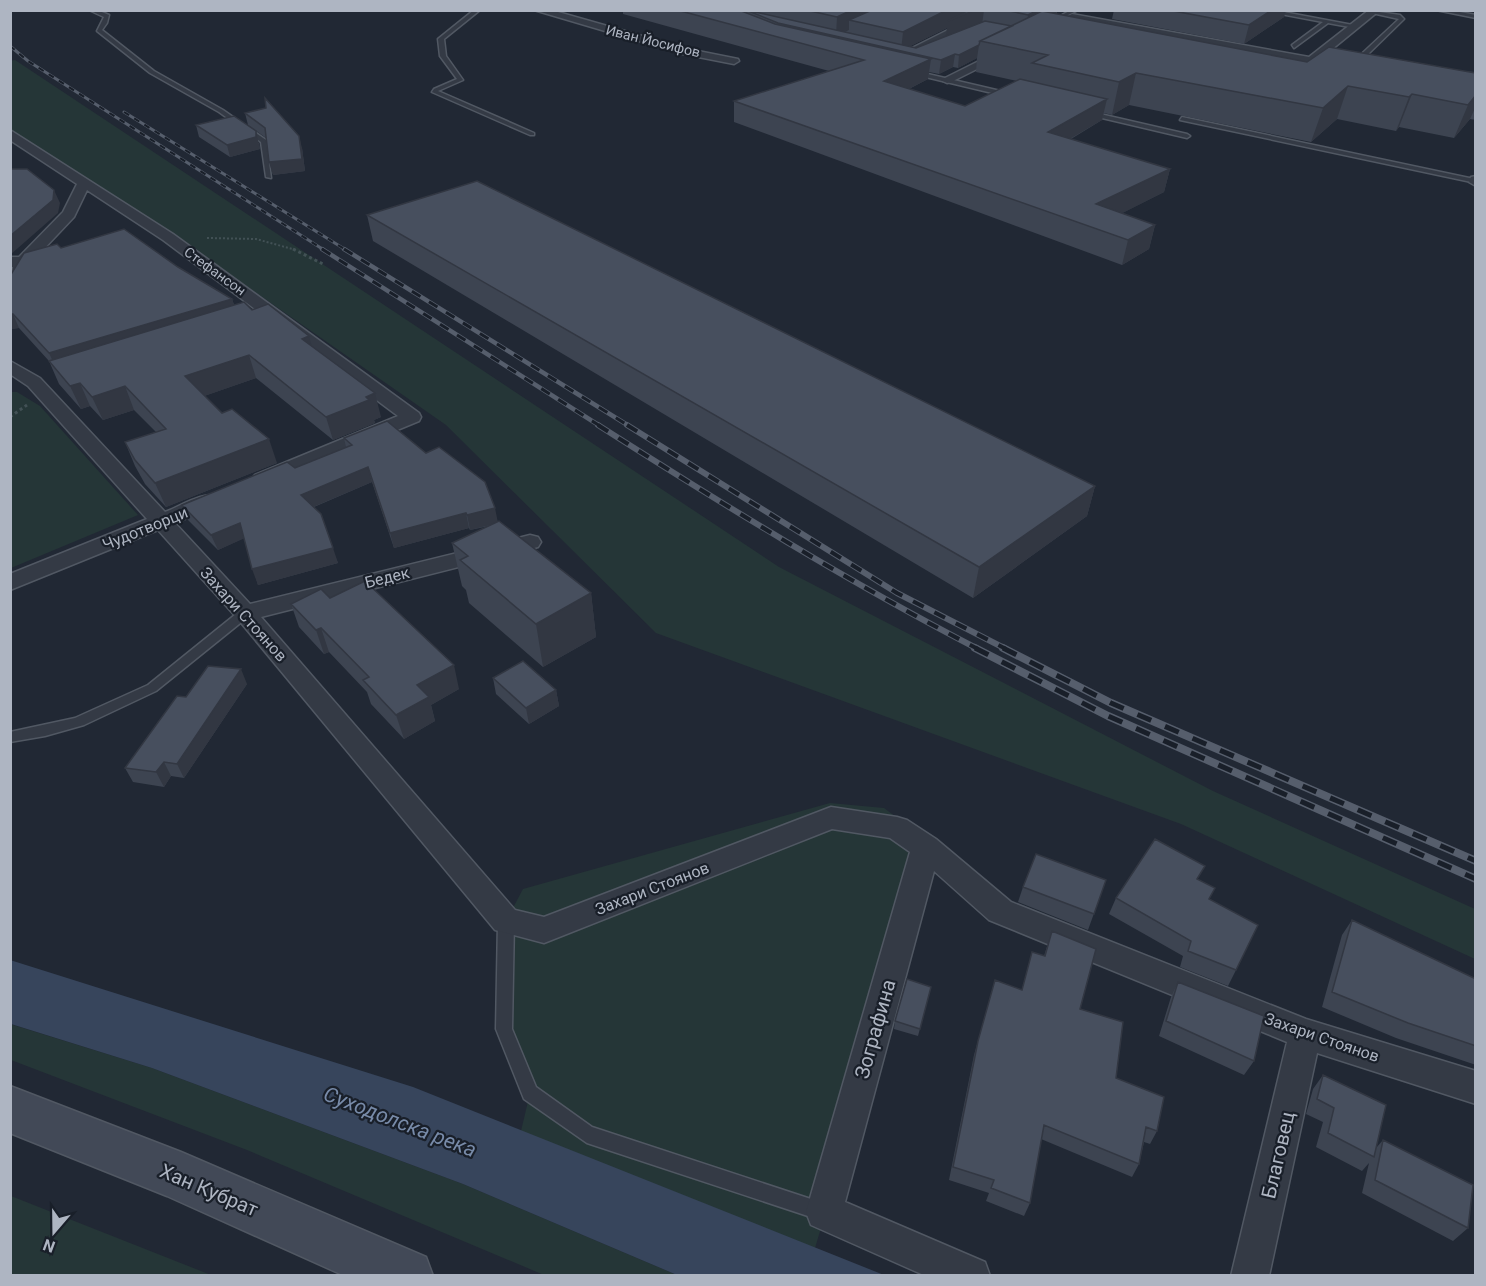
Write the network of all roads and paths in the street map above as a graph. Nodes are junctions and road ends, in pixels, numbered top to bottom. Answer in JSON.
{"nodes":[{"id":1,"x":91,"y":10,"type":"edge"},
{"id":2,"x":478,"y":10,"type":"edge"},
{"id":3,"x":538,"y":10,"type":"edge"},
{"id":4,"x":996,"y":10,"type":"edge"},
{"id":5,"x":1262,"y":10,"type":"edge"},
{"id":6,"x":1438,"y":10,"type":"edge"},
{"id":7,"x":1375,"y":11,"type":"edge"},
{"id":8,"x":1067,"y":14,"type":"edge"},
{"id":9,"x":1476,"y":16,"type":"edge"},
{"id":10,"x":1327,"y":21,"type":"junction"},
{"id":11,"x":1355,"y":26,"type":"junction"},
{"id":12,"x":1034,"y":36,"type":"edge"},
{"id":13,"x":1019,"y":44,"type":"edge"},
{"id":14,"x":1294,"y":46,"type":"dead end"},
{"id":15,"x":899,"y":54,"type":"edge"},
{"id":16,"x":1311,"y":60,"type":"junction"},
{"id":17,"x":734,"y":61,"type":"dead end"},
{"id":18,"x":1294,"y":64,"type":"edge"},
{"id":19,"x":1367,"y":68,"type":"joint"},
{"id":20,"x":912,"y":72,"type":"edge"},
{"id":21,"x":946,"y":80,"type":"junction"},
{"id":22,"x":1016,"y":96,"type":"edge"},
{"id":23,"x":1084,"y":112,"type":"edge"},
{"id":24,"x":1182,"y":119,"type":"edge"},
{"id":25,"x":532,"y":134,"type":"dead end"},
{"id":26,"x":1187,"y":136,"type":"dead end"},
{"id":27,"x":13,"y":137,"type":"edge"},
{"id":28,"x":269,"y":177,"type":"edge"},
{"id":29,"x":1475,"y":181,"type":"edge"},
{"id":30,"x":84,"y":183,"type":"junction"},
{"id":31,"x":153,"y":227,"type":"junction"},
{"id":32,"x":132,"y":233,"type":"edge"},
{"id":33,"x":199,"y":237,"type":"dead end"},
{"id":34,"x":67,"y":250,"type":"edge"},
{"id":35,"x":17,"y":262,"type":"edge"},
{"id":36,"x":323,"y":264,"type":"dead end"},
{"id":37,"x":10,"y":285,"type":"edge"},
{"id":38,"x":269,"y":311,"type":"junction"},
{"id":39,"x":247,"y":317,"type":"edge"},
{"id":40,"x":10,"y":366,"type":"edge"},
{"id":41,"x":33,"y":379,"type":"edge"},
{"id":42,"x":248,"y":485,"type":"edge"},
{"id":43,"x":226,"y":494,"type":"edge"},
{"id":44,"x":160,"y":522,"type":"junction"},
{"id":45,"x":530,"y":542,"type":"edge"},
{"id":46,"x":10,"y":583,"type":"edge"},
{"id":47,"x":245,"y":613,"type":"junction"},
{"id":48,"x":10,"y":737,"type":"edge"},
{"id":49,"x":926,"y":847,"type":"junction"},
{"id":50,"x":506,"y":921,"type":"junction"},
{"id":51,"x":1305,"y":1034,"type":"junction"},
{"id":52,"x":1476,"y":1088,"type":"edge"},
{"id":53,"x":10,"y":1109,"type":"edge"},
{"id":54,"x":824,"y":1212,"type":"junction"},
{"id":55,"x":407,"y":1275,"type":"edge"},
{"id":56,"x":971,"y":1275,"type":"edge"},
{"id":57,"x":1250,"y":1275,"type":"edge"}],
"edges":[{"from":1,"to":28,"type":"lane"},
{"from":2,"to":25,"type":"lane"},
{"from":3,"to":17,"type":"street","name":"Иван Йосифов"},
{"from":4,"to":15,"type":"street"},
{"from":5,"to":10,"type":"lane"},
{"from":6,"to":9,"type":"lane"},
{"from":7,"to":11,"type":"street"},
{"from":7,"to":19,"type":"lane"},
{"from":8,"to":12,"type":"street"},
{"from":8,"to":16,"type":"street"},
{"from":10,"to":11,"type":"lane"},
{"from":10,"to":14,"type":"lane"},
{"from":11,"to":16,"type":"street"},
{"from":13,"to":21,"type":"street"},
{"from":16,"to":18,"type":"lane"},
{"from":16,"to":19,"type":"street"},
{"from":20,"to":21,"type":"lane"},
{"from":21,"to":22,"type":"lane"},
{"from":23,"to":26,"type":"lane"},
{"from":24,"to":29,"type":"lane"},
{"from":27,"to":30,"type":"street","name":"Стефансон"},
{"from":30,"to":31,"type":"street","name":"Стефансон"},
{"from":30,"to":35,"type":"street"},
{"from":31,"to":32,"type":"street"},
{"from":31,"to":38,"type":"street","name":"Стефансон"},
{"from":33,"to":36,"type":"path"},
{"from":34,"to":35,"type":"street"},
{"from":35,"to":37,"type":"street"},
{"from":38,"to":39,"type":"street"},
{"from":38,"to":42,"type":"street","name":"Стефансон"},
{"from":40,"to":41,"type":"street","name":"Захари Стоянов"},
{"from":41,"to":44,"type":"street","name":"Захари Стоянов"},
{"from":43,"to":44,"type":"street","name":"Чудотворци"},
{"from":44,"to":46,"type":"street","name":"Чудотворци"},
{"from":44,"to":47,"type":"street","name":"Захари Стоянов"},
{"from":45,"to":47,"type":"street","name":"Бедек"},
{"from":47,"to":48,"type":"lane"},
{"from":47,"to":50,"type":"street","name":"Захари Стоянов"},
{"from":49,"to":50,"type":"street","name":"Захари Стоянов"},
{"from":49,"to":51,"type":"street","name":"Захари Стоянов"},
{"from":49,"to":54,"type":"street","name":"Зографина"},
{"from":50,"to":54,"type":"lane"},
{"from":51,"to":52,"type":"street","name":"Захари Стоянов"},
{"from":51,"to":57,"type":"street","name":"Благовец"},
{"from":53,"to":55,"type":"street","name":"Хан Кубрат"},
{"from":54,"to":56,"type":"street"}]}
